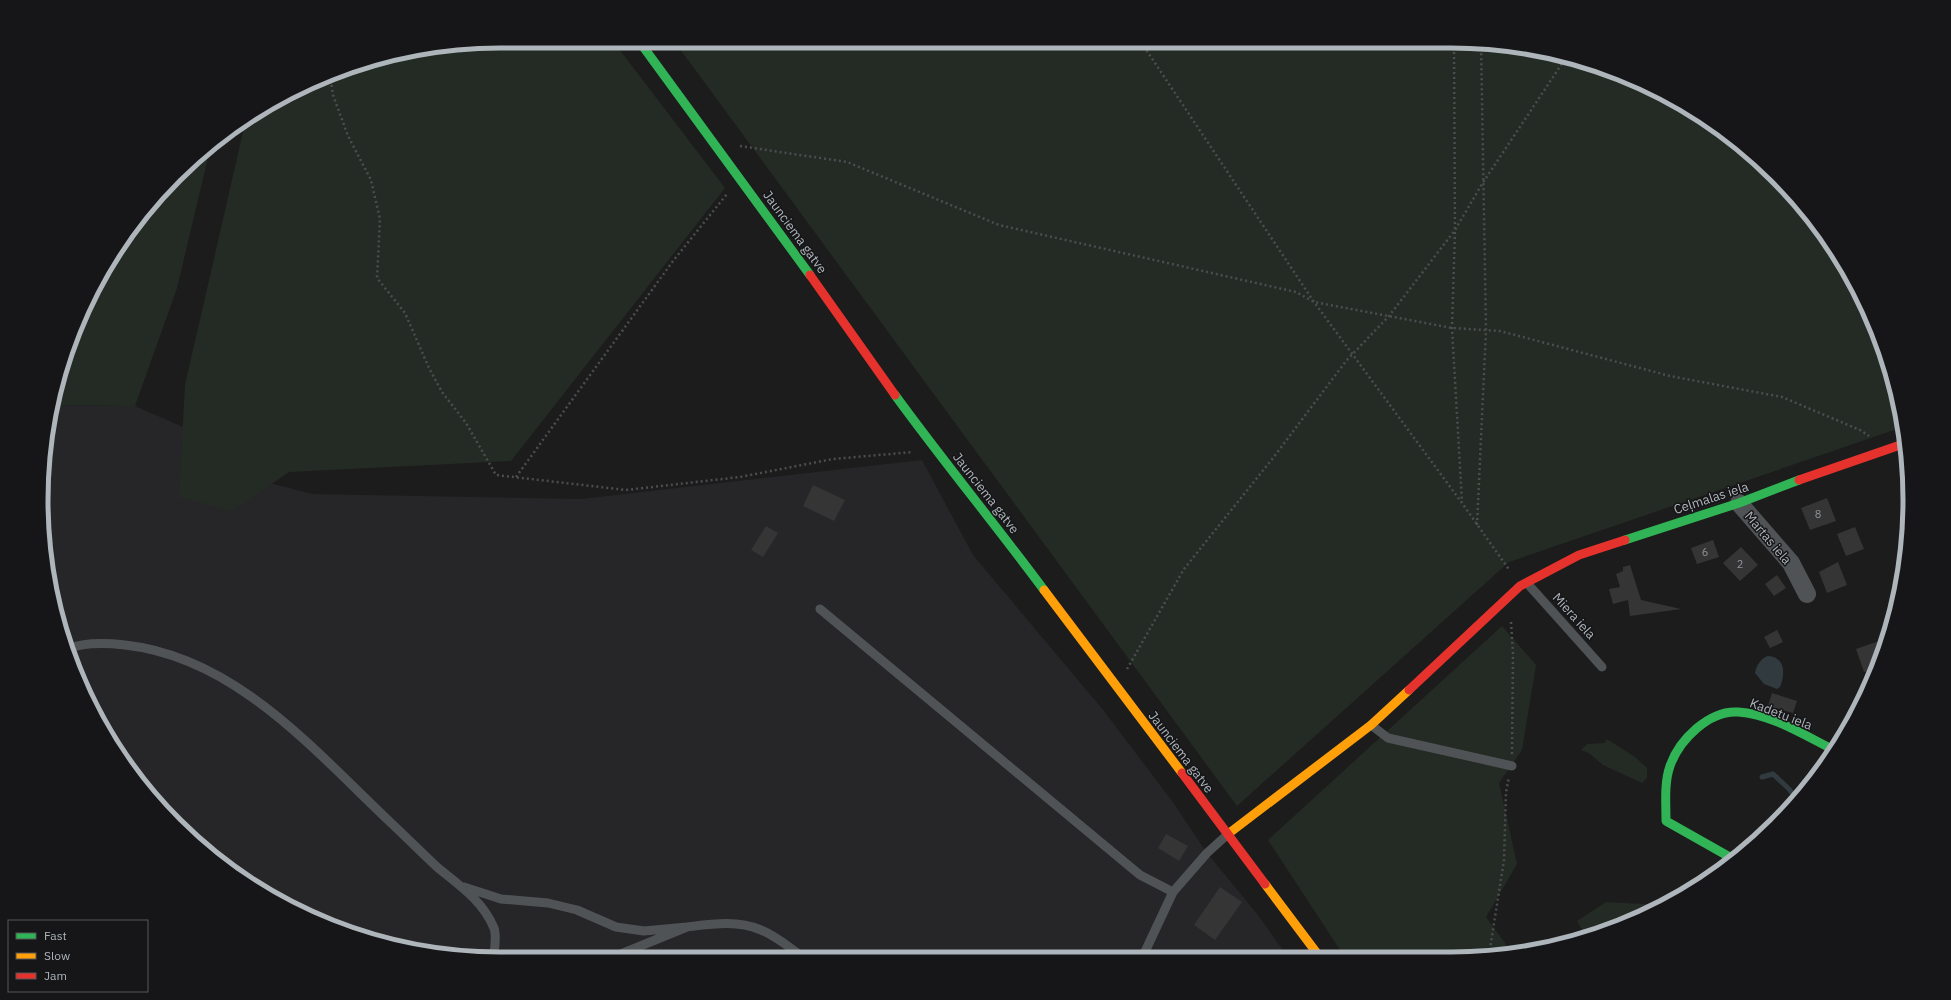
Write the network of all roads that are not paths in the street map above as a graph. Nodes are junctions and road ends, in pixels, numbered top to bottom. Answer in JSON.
{"nodes":[{"id":1,"x":644,"y":48,"type":"edge"},
{"id":2,"x":1899,"y":445,"type":"edge"},
{"id":3,"x":1739,"y":503,"type":"junction"},
{"id":4,"x":1523,"y":584,"type":"junction"},
{"id":5,"x":1807,"y":594,"type":"dead end"},
{"id":6,"x":820,"y":609,"type":"dead end"},
{"id":7,"x":73,"y":647,"type":"edge"},
{"id":8,"x":1602,"y":667,"type":"dead end"},
{"id":9,"x":1371,"y":725,"type":"junction"},
{"id":10,"x":1829,"y":748,"type":"edge"},
{"id":11,"x":1512,"y":766,"type":"road end"},
{"id":12,"x":1228,"y":834,"type":"junction"},
{"id":13,"x":1729,"y":857,"type":"edge"},
{"id":14,"x":462,"y":887,"type":"junction"},
{"id":15,"x":1173,"y":892,"type":"junction"},
{"id":16,"x":687,"y":927,"type":"junction"},
{"id":17,"x":494,"y":952,"type":"edge"},
{"id":18,"x":626,"y":952,"type":"edge"},
{"id":19,"x":795,"y":952,"type":"edge"},
{"id":20,"x":1145,"y":952,"type":"edge"},
{"id":21,"x":1317,"y":952,"type":"edge"}],
"edges":[{"from":1,"to":12,"type":"main road","name":"Jaunciema gatve"},
{"from":2,"to":3,"type":"main road","name":"Ceļmalas iela"},
{"from":3,"to":4,"type":"main road","name":"Ceļmalas iela"},
{"from":3,"to":5,"type":"street","name":"Martas iela"},
{"from":4,"to":8,"type":"lane","name":"Miera iela"},
{"from":4,"to":9,"type":"main road"},
{"from":6,"to":15,"type":"lane"},
{"from":7,"to":14,"type":"lane"},
{"from":9,"to":11,"type":"lane"},
{"from":9,"to":12,"type":"main road"},
{"from":10,"to":13,"type":"main road","name":"Kadetu iela"},
{"from":12,"to":15,"type":"lane"},
{"from":12,"to":21,"type":"main road","name":"Jaunciema gatve"},
{"from":14,"to":16,"type":"lane"},
{"from":14,"to":17,"type":"lane"},
{"from":15,"to":20,"type":"lane"},
{"from":16,"to":18,"type":"lane"},
{"from":16,"to":19,"type":"lane"}]}
